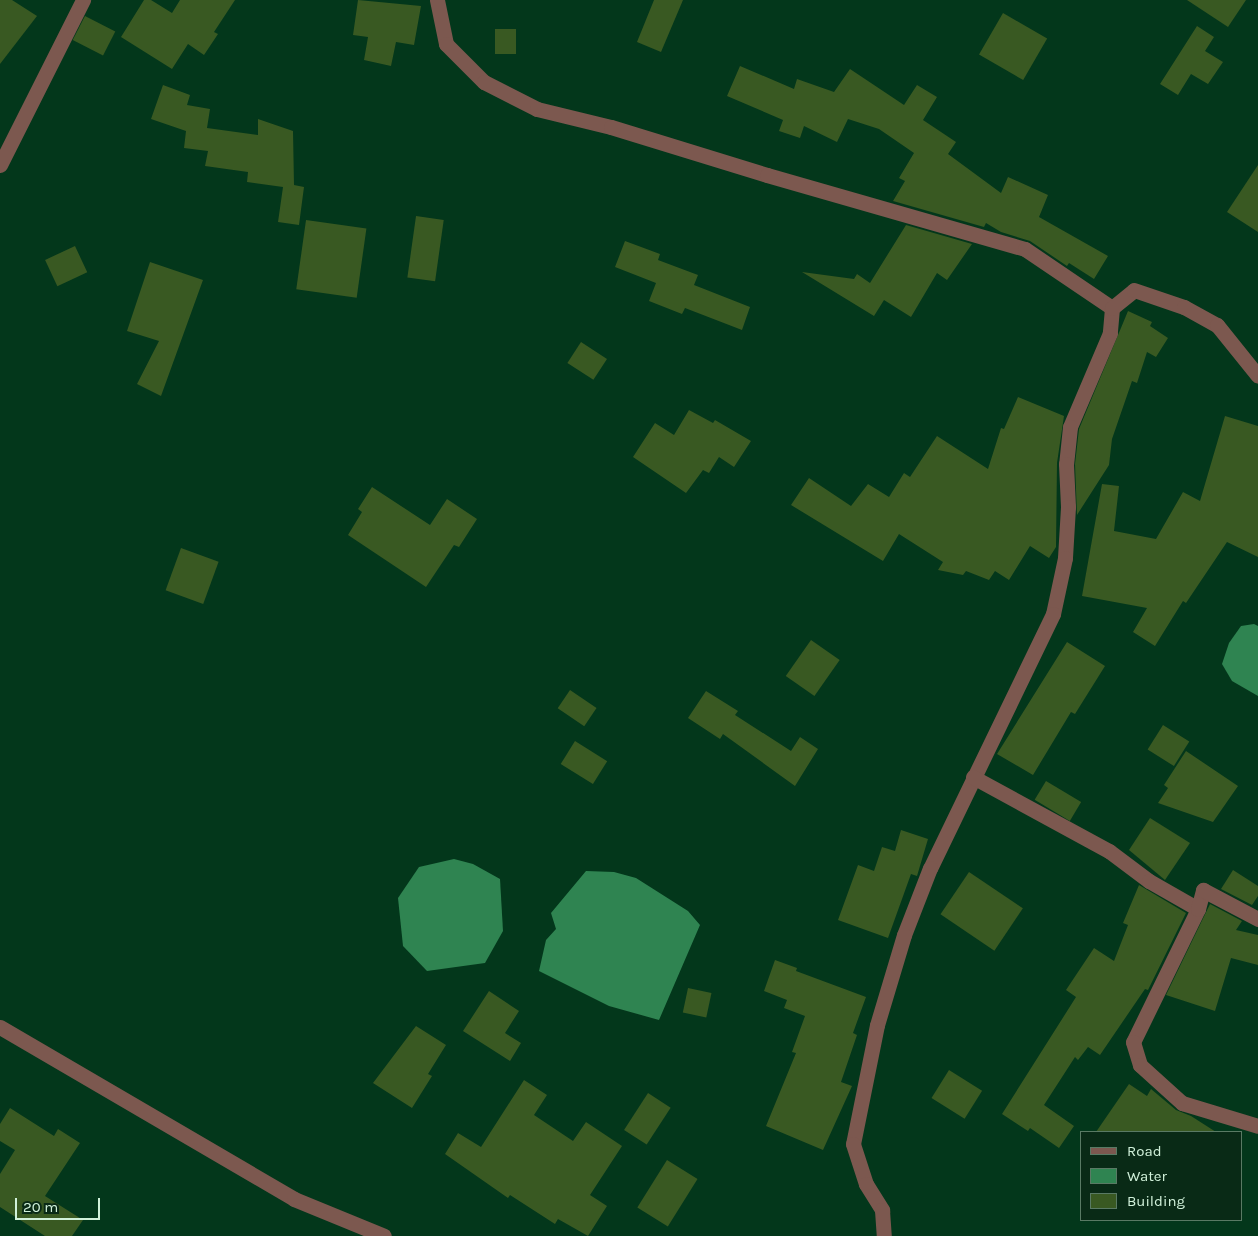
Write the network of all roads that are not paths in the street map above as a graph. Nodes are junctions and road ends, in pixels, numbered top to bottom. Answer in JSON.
{"nodes":[{"id":1,"x":83,"y":0,"type":"edge"},
{"id":2,"x":437,"y":0,"type":"edge"},
{"id":3,"x":0,"y":165,"type":"edge"},
{"id":4,"x":1112,"y":308,"type":"junction"},
{"id":5,"x":1258,"y":376,"type":"edge"},
{"id":6,"x":973,"y":777,"type":"junction"},
{"id":7,"x":1198,"y":909,"type":"junction"},
{"id":8,"x":1258,"y":919,"type":"edge"},
{"id":9,"x":0,"y":1027,"type":"edge"},
{"id":10,"x":1258,"y":1126,"type":"edge"},
{"id":11,"x":384,"y":1236,"type":"edge"},
{"id":12,"x":884,"y":1236,"type":"edge"}],
"edges":[{"from":1,"to":3,"type":"street"},
{"from":2,"to":4,"type":"street"},
{"from":4,"to":5,"type":"street"},
{"from":4,"to":6,"type":"street"},
{"from":6,"to":7,"type":"street"},
{"from":6,"to":12,"type":"street"},
{"from":7,"to":8,"type":"street"},
{"from":7,"to":10,"type":"street"},
{"from":9,"to":11,"type":"street"}]}
